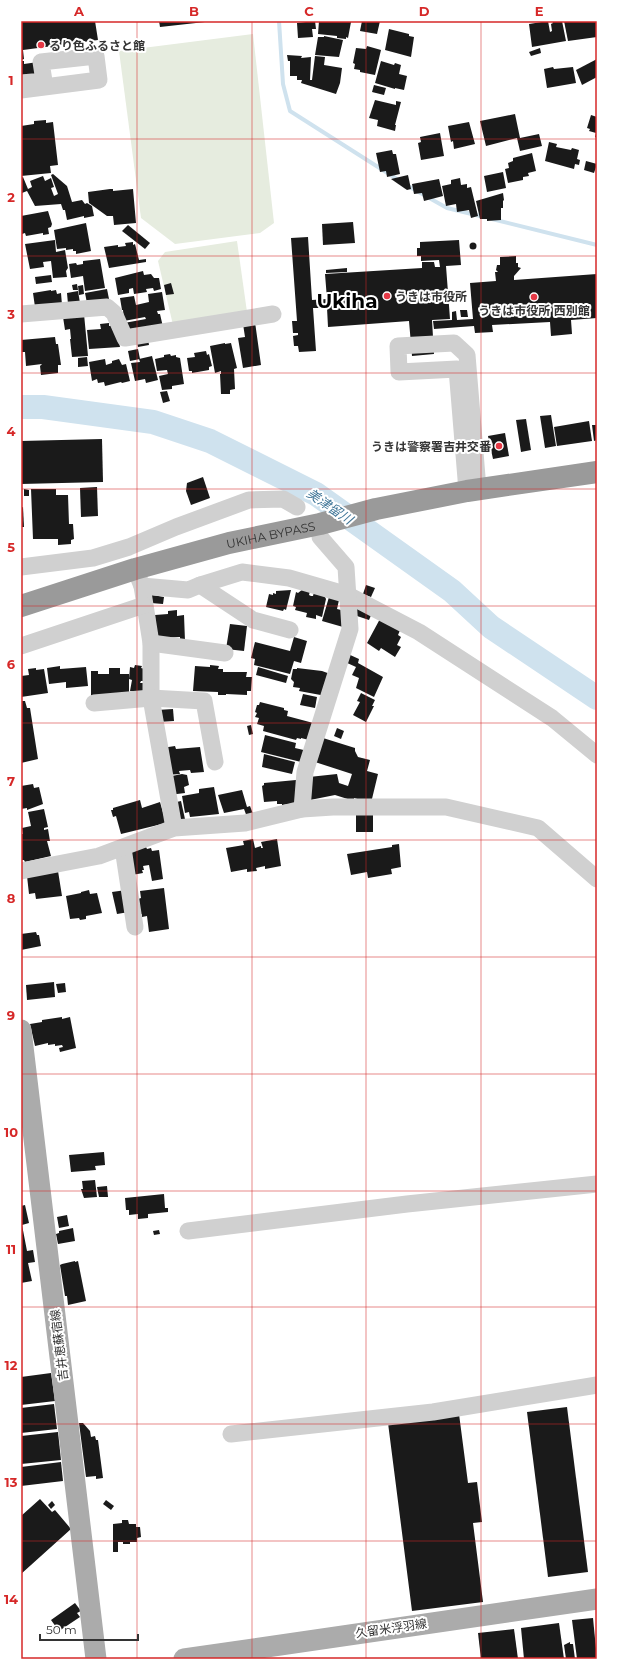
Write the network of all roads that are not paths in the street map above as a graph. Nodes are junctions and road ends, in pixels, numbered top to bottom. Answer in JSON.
{"nodes":[{"id":1,"x":21,"y":83,"type":"edge"},
{"id":2,"x":21,"y":90,"type":"edge"},
{"id":3,"x":21,"y":314,"type":"edge"},
{"id":4,"x":273,"y":314,"type":"dead end"},
{"id":5,"x":597,"y":472,"type":"edge"},
{"id":6,"x":472,"y":490,"type":"junction"},
{"id":7,"x":297,"y":507,"type":"dead end"},
{"id":8,"x":320,"y":530,"type":"junction"},
{"id":9,"x":21,"y":567,"type":"edge"},
{"id":10,"x":138,"y":577,"type":"junction"},
{"id":11,"x":200,"y":584,"type":"junction"},
{"id":12,"x":348,"y":596,"type":"junction"},
{"id":13,"x":144,"y":605,"type":"junction"},
{"id":14,"x":21,"y":606,"type":"edge"},
{"id":15,"x":290,"y":630,"type":"dead end"},
{"id":16,"x":151,"y":644,"type":"junction"},
{"id":17,"x":21,"y":646,"type":"edge"},
{"id":18,"x":225,"y":653,"type":"dead end"},
{"id":19,"x":150,"y":698,"type":"junction"},
{"id":20,"x":94,"y":703,"type":"dead end"},
{"id":21,"x":597,"y":755,"type":"edge"},
{"id":22,"x":215,"y":762,"type":"dead end"},
{"id":23,"x":302,"y":809,"type":"junction"},
{"id":24,"x":174,"y":828,"type":"junction"},
{"id":25,"x":123,"y":848,"type":"junction"},
{"id":26,"x":21,"y":871,"type":"edge"},
{"id":27,"x":597,"y":879,"type":"edge"},
{"id":28,"x":135,"y":927,"type":"dead end"},
{"id":29,"x":21,"y":1030,"type":"edge"},
{"id":30,"x":597,"y":1184,"type":"edge"},
{"id":31,"x":188,"y":1232,"type":"dead end"},
{"id":32,"x":597,"y":1384,"type":"edge"},
{"id":33,"x":231,"y":1434,"type":"dead end"},
{"id":34,"x":597,"y":1599,"type":"edge"},
{"id":35,"x":218,"y":1657,"type":"edge"},
{"id":36,"x":96,"y":1659,"type":"edge"},
{"id":37,"x":184,"y":1659,"type":"edge"}],
"edges":[{"from":1,"to":2,"type":"street"},
{"from":3,"to":4,"type":"street"},
{"from":5,"to":6,"type":"highway","name":"UKIHA BYPASS"},
{"from":6,"to":6,"type":"street"},
{"from":6,"to":8,"type":"highway","name":"UKIHA BYPASS"},
{"from":7,"to":9,"type":"street"},
{"from":8,"to":10,"type":"highway","name":"UKIHA BYPASS"},
{"from":8,"to":12,"type":"street"},
{"from":10,"to":11,"type":"street"},
{"from":10,"to":13,"type":"street"},
{"from":10,"to":14,"type":"highway","name":"UKIHA BYPASS"},
{"from":11,"to":12,"type":"street"},
{"from":11,"to":15,"type":"street"},
{"from":12,"to":21,"type":"street"},
{"from":12,"to":23,"type":"street"},
{"from":13,"to":16,"type":"street"},
{"from":13,"to":17,"type":"street"},
{"from":16,"to":18,"type":"street"},
{"from":16,"to":19,"type":"street"},
{"from":19,"to":20,"type":"street"},
{"from":19,"to":22,"type":"street"},
{"from":19,"to":24,"type":"street"},
{"from":23,"to":24,"type":"street"},
{"from":23,"to":27,"type":"street"},
{"from":24,"to":25,"type":"street"},
{"from":25,"to":26,"type":"street"},
{"from":25,"to":28,"type":"street"},
{"from":29,"to":36,"type":"main road","name":"吉井恵蘇宿線"},
{"from":30,"to":31,"type":"street"},
{"from":32,"to":33,"type":"street"},
{"from":34,"to":35,"type":"main road","name":"久留米浮羽線"},
{"from":35,"to":37,"type":"main road","name":"久留米浮羽線"}]}
